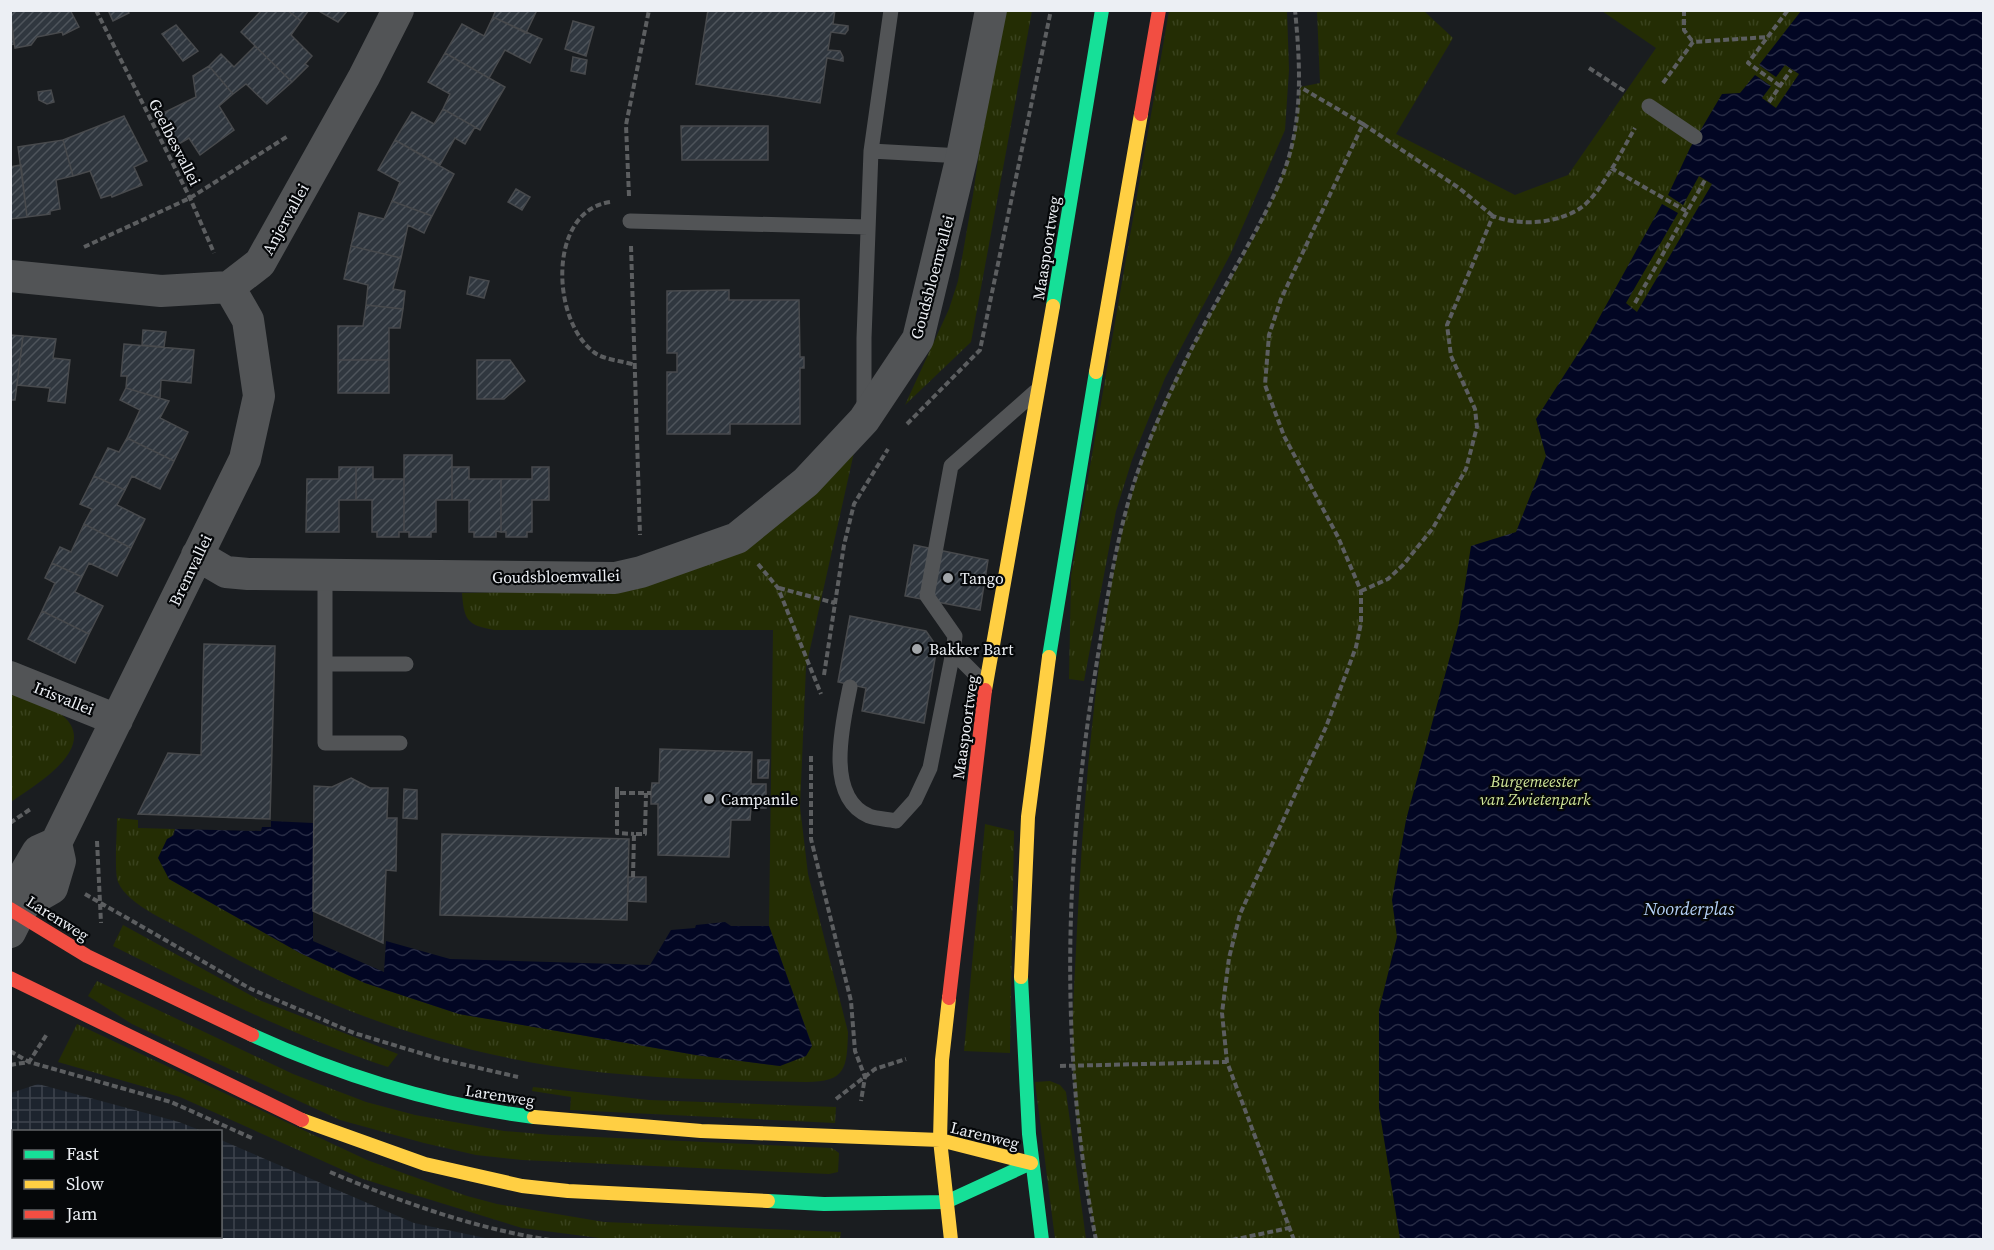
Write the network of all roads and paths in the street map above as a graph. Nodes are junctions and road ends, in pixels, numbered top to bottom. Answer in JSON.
{"nodes":[{"id":1,"x":96,"y":10,"type":"edge"},
{"id":2,"x":398,"y":10,"type":"edge"},
{"id":3,"x":649,"y":10,"type":"edge"},
{"id":4,"x":891,"y":10,"type":"edge"},
{"id":5,"x":991,"y":10,"type":"edge"},
{"id":6,"x":1051,"y":10,"type":"edge"},
{"id":7,"x":1102,"y":10,"type":"edge"},
{"id":8,"x":1159,"y":10,"type":"edge"},
{"id":9,"x":1295,"y":10,"type":"edge"},
{"id":10,"x":1683,"y":10,"type":"edge"},
{"id":11,"x":1788,"y":10,"type":"edge"},
{"id":12,"x":1768,"y":37,"type":"junction"},
{"id":13,"x":1693,"y":42,"type":"junction"},
{"id":14,"x":1589,"y":68,"type":"dead end"},
{"id":15,"x":1791,"y":70,"type":"dead end"},
{"id":16,"x":1780,"y":86,"type":"junction"},
{"id":17,"x":1300,"y":87,"type":"junction"},
{"id":18,"x":1769,"y":102,"type":"dead end"},
{"id":19,"x":1649,"y":105,"type":"junction"},
{"id":20,"x":1363,"y":124,"type":"junction"},
{"id":21,"x":293,"y":133,"type":"dead end"},
{"id":22,"x":1695,"y":137,"type":"dead end"},
{"id":23,"x":871,"y":151,"type":"junction"},
{"id":24,"x":962,"y":156,"type":"junction"},
{"id":25,"x":1611,"y":168,"type":"junction"},
{"id":26,"x":1705,"y":180,"type":"dead end"},
{"id":27,"x":190,"y":198,"type":"junction"},
{"id":28,"x":1686,"y":211,"type":"junction"},
{"id":29,"x":1493,"y":216,"type":"junction"},
{"id":30,"x":630,"y":221,"type":"joint"},
{"id":31,"x":868,"y":227,"type":"junction"},
{"id":32,"x":74,"y":249,"type":"dead end"},
{"id":33,"x":10,"y":276,"type":"edge"},
{"id":34,"x":229,"y":287,"type":"junction"},
{"id":35,"x":1635,"y":303,"type":"dead end"},
{"id":36,"x":634,"y":365,"type":"junction"},
{"id":37,"x":1040,"y":388,"type":"junction"},
{"id":38,"x":864,"y":420,"type":"junction"},
{"id":39,"x":906,"y":424,"type":"dead end"},
{"id":40,"x":892,"y":443,"type":"dead end"},
{"id":41,"x":737,"y":538,"type":"junction"},
{"id":42,"x":197,"y":555,"type":"junction"},
{"id":43,"x":641,"y":572,"type":"junction"},
{"id":44,"x":325,"y":576,"type":"junction"},
{"id":45,"x":778,"y":588,"type":"junction"},
{"id":46,"x":1361,"y":591,"type":"junction"},
{"id":47,"x":835,"y":603,"type":"junction"},
{"id":48,"x":953,"y":652,"type":"junction"},
{"id":49,"x":327,"y":664,"type":"junction"},
{"id":50,"x":406,"y":664,"type":"dead end"},
{"id":51,"x":10,"y":677,"type":"edge"},
{"id":52,"x":986,"y":686,"type":"junction"},
{"id":53,"x":850,"y":687,"type":"dead end"},
{"id":54,"x":821,"y":694,"type":"junction"},
{"id":55,"x":819,"y":705,"type":"dead end"},
{"id":56,"x":117,"y":720,"type":"junction"},
{"id":57,"x":400,"y":743,"type":"dead end"},
{"id":58,"x":812,"y":747,"type":"dead end"},
{"id":59,"x":634,"y":834,"type":"junction"},
{"id":60,"x":633,"y":877,"type":"dead end"},
{"id":61,"x":83,"y":893,"type":"dead end"},
{"id":62,"x":16,"y":915,"type":"edge"},
{"id":63,"x":10,"y":978,"type":"edge"},
{"id":64,"x":52,"y":1026,"type":"dead end"},
{"id":65,"x":904,"y":1059,"type":"dead end"},
{"id":66,"x":1227,"y":1062,"type":"junction"},
{"id":67,"x":10,"y":1065,"type":"edge"},
{"id":68,"x":1073,"y":1067,"type":"junction"},
{"id":69,"x":865,"y":1077,"type":"junction"},
{"id":70,"x":524,"y":1078,"type":"dead end"},
{"id":71,"x":833,"y":1100,"type":"dead end"},
{"id":72,"x":940,"y":1140,"type":"junction"},
{"id":73,"x":1031,"y":1163,"type":"junction"},
{"id":74,"x":946,"y":1202,"type":"junction"},
{"id":75,"x":1289,"y":1228,"type":"junction"},
{"id":76,"x":951,"y":1239,"type":"edge"},
{"id":77,"x":1042,"y":1239,"type":"edge"},
{"id":78,"x":1096,"y":1239,"type":"edge"},
{"id":79,"x":1232,"y":1239,"type":"edge"},
{"id":80,"x":1294,"y":1239,"type":"edge"}],
"edges":[{"from":1,"to":27,"type":"path","name":"Geelbesvallei"},
{"from":2,"to":34,"type":"street","name":"Anjervallei"},
{"from":3,"to":36,"type":"path"},
{"from":4,"to":23,"type":"lane"},
{"from":5,"to":24,"type":"street","name":"Goudsbloemvallei"},
{"from":6,"to":39,"type":"path"},
{"from":7,"to":37,"type":"main road","name":"Maaspoortweg"},
{"from":8,"to":73,"type":"main road"},
{"from":9,"to":17,"type":"path"},
{"from":10,"to":13,"type":"path"},
{"from":11,"to":12,"type":"path"},
{"from":12,"to":13,"type":"path"},
{"from":12,"to":16,"type":"path"},
{"from":13,"to":19,"type":"path"},
{"from":14,"to":19,"type":"path"},
{"from":15,"to":16,"type":"path"},
{"from":16,"to":18,"type":"path"},
{"from":17,"to":20,"type":"path"},
{"from":17,"to":68,"type":"path"},
{"from":19,"to":22,"type":"lane"},
{"from":19,"to":25,"type":"path"},
{"from":20,"to":29,"type":"path"},
{"from":20,"to":46,"type":"path"},
{"from":21,"to":27,"type":"path"},
{"from":23,"to":24,"type":"lane"},
{"from":23,"to":31,"type":"lane"},
{"from":24,"to":38,"type":"street","name":"Goudsbloemvallei"},
{"from":25,"to":28,"type":"path"},
{"from":25,"to":29,"type":"path"},
{"from":26,"to":28,"type":"path"},
{"from":27,"to":32,"type":"path"},
{"from":27,"to":34,"type":"path","name":"Geelbesvallei"},
{"from":28,"to":35,"type":"path"},
{"from":29,"to":46,"type":"path"},
{"from":30,"to":31,"type":"lane"},
{"from":30,"to":36,"type":"path"},
{"from":31,"to":38,"type":"lane"},
{"from":33,"to":34,"type":"street"},
{"from":34,"to":42,"type":"street","name":"Bremvallei"},
{"from":36,"to":43,"type":"path"},
{"from":37,"to":48,"type":"lane"},
{"from":37,"to":52,"type":"main road","name":"Maaspoortweg"},
{"from":38,"to":41,"type":"street","name":"Goudsbloemvallei"},
{"from":40,"to":47,"type":"path"},
{"from":41,"to":43,"type":"street","name":"Goudsbloemvallei"},
{"from":41,"to":45,"type":"path"},
{"from":42,"to":44,"type":"street","name":"Goudsbloemvallei"},
{"from":42,"to":56,"type":"street","name":"Bremvallei"},
{"from":43,"to":44,"type":"street","name":"Goudsbloemvallei"},
{"from":44,"to":49,"type":"lane"},
{"from":45,"to":47,"type":"path"},
{"from":45,"to":54,"type":"path"},
{"from":46,"to":66,"type":"path"},
{"from":47,"to":54,"type":"path"},
{"from":48,"to":52,"type":"lane"},
{"from":48,"to":53,"type":"lane"},
{"from":49,"to":50,"type":"lane"},
{"from":49,"to":57,"type":"lane"},
{"from":51,"to":56,"type":"street","name":"Irisvallei"},
{"from":52,"to":72,"type":"main road","name":"Maaspoortweg"},
{"from":54,"to":55,"type":"path"},
{"from":56,"to":62,"type":"street","name":"Bremvallei"},
{"from":58,"to":69,"type":"path"},
{"from":59,"to":59,"type":"path"},
{"from":59,"to":60,"type":"path"},
{"from":61,"to":70,"type":"path","name":"Larenweg"},
{"from":62,"to":72,"type":"main road","name":"Larenweg"},
{"from":63,"to":74,"type":"main road","name":"Larenweg"},
{"from":64,"to":67,"type":"path"},
{"from":65,"to":69,"type":"path"},
{"from":66,"to":68,"type":"path"},
{"from":66,"to":75,"type":"path"},
{"from":68,"to":78,"type":"path"},
{"from":69,"to":71,"type":"path"},
{"from":72,"to":73,"type":"main road","name":"Larenweg"},
{"from":72,"to":74,"type":"main road","name":"Maaspoortweg"},
{"from":73,"to":74,"type":"main road","name":"Larenweg"},
{"from":73,"to":77,"type":"main road"},
{"from":74,"to":76,"type":"main road","name":"Maaspoortweg"},
{"from":75,"to":79,"type":"path"},
{"from":75,"to":80,"type":"path"}]}
